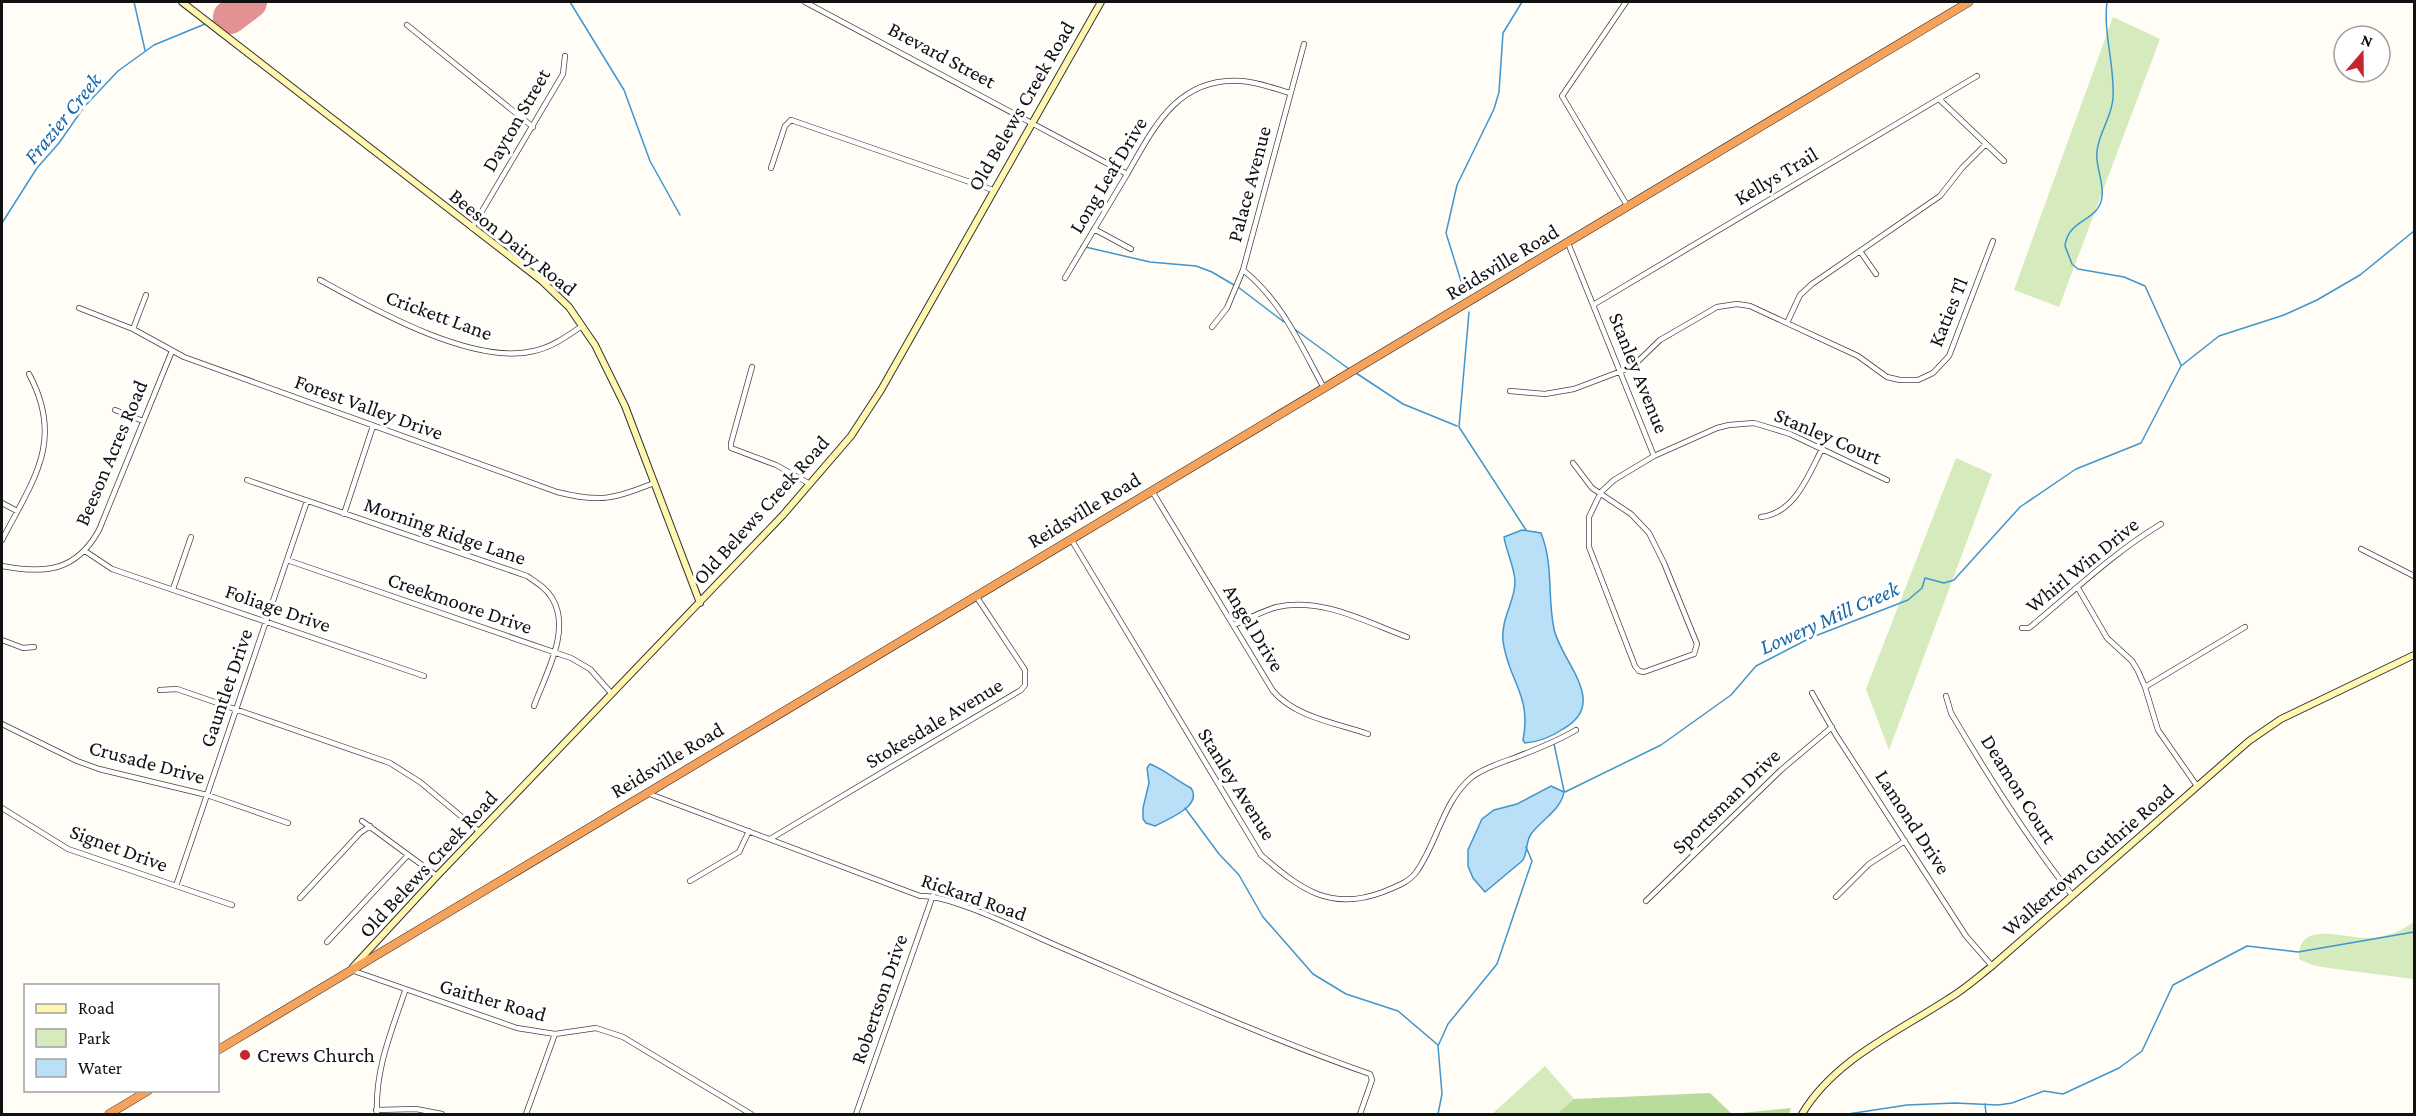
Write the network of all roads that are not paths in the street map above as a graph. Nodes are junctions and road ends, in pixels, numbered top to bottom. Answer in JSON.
{"nodes":[{"id":1,"x":182,"y":2,"type":"edge"},
{"id":2,"x":805,"y":2,"type":"edge"},
{"id":3,"x":1101,"y":2,"type":"edge"},
{"id":4,"x":1626,"y":2,"type":"edge"},
{"id":5,"x":1970,"y":2,"type":"edge"},
{"id":6,"x":407,"y":25,"type":"dead end"},
{"id":7,"x":1304,"y":44,"type":"dead end"},
{"id":8,"x":565,"y":56,"type":"dead end"},
{"id":9,"x":1977,"y":76,"type":"dead end"},
{"id":10,"x":1290,"y":93,"type":"junction"},
{"id":11,"x":1939,"y":99,"type":"junction"},
{"id":12,"x":1031,"y":121,"type":"junction"},
{"id":13,"x":533,"y":127,"type":"junction"},
{"id":14,"x":1986,"y":144,"type":"junction"},
{"id":15,"x":2004,"y":161,"type":"dead end"},
{"id":16,"x":771,"y":168,"type":"dead end"},
{"id":17,"x":1127,"y":174,"type":"junction"},
{"id":18,"x":993,"y":190,"type":"junction"},
{"id":19,"x":1628,"y":207,"type":"junction"},
{"id":20,"x":472,"y":228,"type":"junction"},
{"id":21,"x":1094,"y":229,"type":"junction"},
{"id":22,"x":1994,"y":241,"type":"dead end"},
{"id":23,"x":1568,"y":243,"type":"junction"},
{"id":24,"x":1131,"y":249,"type":"dead end"},
{"id":25,"x":1860,"y":251,"type":"junction"},
{"id":26,"x":1243,"y":270,"type":"junction"},
{"id":27,"x":1876,"y":274,"type":"dead end"},
{"id":28,"x":1065,"y":278,"type":"dead end"},
{"id":29,"x":320,"y":280,"type":"dead end"},
{"id":30,"x":146,"y":295,"type":"dead end"},
{"id":31,"x":1593,"y":305,"type":"junction"},
{"id":32,"x":79,"y":308,"type":"dead end"},
{"id":33,"x":1787,"y":323,"type":"junction"},
{"id":34,"x":582,"y":326,"type":"junction"},
{"id":35,"x":1212,"y":327,"type":"dead end"},
{"id":36,"x":133,"y":329,"type":"junction"},
{"id":37,"x":172,"y":351,"type":"junction"},
{"id":38,"x":752,"y":368,"type":"dead end"},
{"id":39,"x":1620,"y":371,"type":"junction"},
{"id":40,"x":29,"y":374,"type":"dead end"},
{"id":41,"x":1324,"y":388,"type":"junction"},
{"id":42,"x":1510,"y":391,"type":"dead end"},
{"id":43,"x":116,"y":410,"type":"dead end"},
{"id":44,"x":143,"y":421,"type":"junction"},
{"id":45,"x":373,"y":426,"type":"junction"},
{"id":46,"x":1822,"y":449,"type":"junction"},
{"id":47,"x":1654,"y":456,"type":"junction"},
{"id":48,"x":1573,"y":462,"type":"dead end"},
{"id":49,"x":248,"y":480,"type":"dead end"},
{"id":50,"x":1887,"y":480,"type":"dead end"},
{"id":51,"x":654,"y":483,"type":"junction"},
{"id":52,"x":810,"y":484,"type":"junction"},
{"id":53,"x":1152,"y":491,"type":"junction"},
{"id":54,"x":1601,"y":492,"type":"junction"},
{"id":55,"x":307,"y":501,"type":"junction"},
{"id":56,"x":2,"y":503,"type":"edge"},
{"id":57,"x":17,"y":511,"type":"junction"},
{"id":58,"x":344,"y":514,"type":"junction"},
{"id":59,"x":1761,"y":518,"type":"dead end"},
{"id":60,"x":2162,"y":524,"type":"dead end"},
{"id":61,"x":191,"y":537,"type":"dead end"},
{"id":62,"x":1071,"y":539,"type":"junction"},
{"id":63,"x":2,"y":540,"type":"edge"},
{"id":64,"x":2361,"y":549,"type":"dead end"},
{"id":65,"x":85,"y":551,"type":"junction"},
{"id":66,"x":287,"y":560,"type":"junction"},
{"id":67,"x":2,"y":566,"type":"edge"},
{"id":68,"x":2415,"y":576,"type":"edge"},
{"id":69,"x":2078,"y":588,"type":"junction"},
{"id":70,"x":173,"y":589,"type":"junction"},
{"id":71,"x":976,"y":596,"type":"junction"},
{"id":72,"x":700,"y":603,"type":"junction"},
{"id":73,"x":266,"y":622,"type":"junction"},
{"id":74,"x":1234,"y":626,"type":"junction"},
{"id":75,"x":2245,"y":627,"type":"dead end"},
{"id":76,"x":2022,"y":628,"type":"dead end"},
{"id":77,"x":1407,"y":637,"type":"dead end"},
{"id":78,"x":2,"y":640,"type":"edge"},
{"id":79,"x":34,"y":647,"type":"dead end"},
{"id":80,"x":553,"y":653,"type":"junction"},
{"id":81,"x":2415,"y":655,"type":"edge"},
{"id":82,"x":424,"y":676,"type":"dead end"},
{"id":83,"x":2145,"y":687,"type":"junction"},
{"id":84,"x":160,"y":690,"type":"dead end"},
{"id":85,"x":1812,"y":693,"type":"dead end"},
{"id":86,"x":612,"y":694,"type":"junction"},
{"id":87,"x":1946,"y":696,"type":"dead end"},
{"id":88,"x":534,"y":706,"type":"dead end"},
{"id":89,"x":235,"y":709,"type":"junction"},
{"id":90,"x":2,"y":724,"type":"edge"},
{"id":91,"x":1832,"y":727,"type":"junction"},
{"id":92,"x":1576,"y":730,"type":"dead end"},
{"id":93,"x":1368,"y":734,"type":"dead end"},
{"id":94,"x":2197,"y":786,"type":"junction"},
{"id":95,"x":647,"y":793,"type":"junction"},
{"id":96,"x":207,"y":795,"type":"junction"},
{"id":97,"x":2,"y":808,"type":"edge"},
{"id":98,"x":362,"y":821,"type":"dead end"},
{"id":99,"x":288,"y":823,"type":"dead end"},
{"id":100,"x":370,"y":826,"type":"junction"},
{"id":101,"x":749,"y":831,"type":"junction"},
{"id":102,"x":480,"y":832,"type":"junction"},
{"id":103,"x":770,"y":839,"type":"junction"},
{"id":104,"x":1905,"y":841,"type":"junction"},
{"id":105,"x":408,"y":855,"type":"junction"},
{"id":106,"x":437,"y":876,"type":"junction"},
{"id":107,"x":690,"y":881,"type":"dead end"},
{"id":108,"x":176,"y":886,"type":"junction"},
{"id":109,"x":933,"y":895,"type":"junction"},
{"id":110,"x":2072,"y":895,"type":"junction"},
{"id":111,"x":1836,"y":897,"type":"dead end"},
{"id":112,"x":300,"y":898,"type":"dead end"},
{"id":113,"x":1646,"y":901,"type":"dead end"},
{"id":114,"x":232,"y":905,"type":"dead end"},
{"id":115,"x":327,"y":942,"type":"dead end"},
{"id":116,"x":1992,"y":966,"type":"junction"},
{"id":117,"x":351,"y":970,"type":"junction"},
{"id":118,"x":405,"y":991,"type":"junction"},
{"id":119,"x":555,"y":1034,"type":"junction"},
{"id":120,"x":219,"y":1049,"type":"edge"},
{"id":121,"x":147,"y":1092,"type":"edge"},
{"id":122,"x":377,"y":1112,"type":"edge"},
{"id":123,"x":109,"y":1114,"type":"edge"},
{"id":124,"x":442,"y":1114,"type":"edge"},
{"id":125,"x":526,"y":1114,"type":"edge"},
{"id":126,"x":751,"y":1114,"type":"edge"},
{"id":127,"x":856,"y":1114,"type":"edge"},
{"id":128,"x":1360,"y":1114,"type":"edge"},
{"id":129,"x":1802,"y":1114,"type":"edge"}],
"edges":[{"from":1,"to":20,"type":"street","name":"Beeson Dairy Road"},
{"from":2,"to":12,"type":"street","name":"Brevard Street"},
{"from":3,"to":12,"type":"street","name":"Old Belews Creek Road"},
{"from":4,"to":19,"type":"street"},
{"from":5,"to":19,"type":"highway","name":"Reidsville Road"},
{"from":6,"to":13,"type":"street"},
{"from":7,"to":10,"type":"street","name":"Palace Avenue"},
{"from":8,"to":13,"type":"street","name":"Dayton Street"},
{"from":9,"to":11,"type":"street","name":"Kellys Trail"},
{"from":10,"to":17,"type":"street","name":"Long Leaf Drive"},
{"from":10,"to":26,"type":"street","name":"Palace Avenue"},
{"from":11,"to":14,"type":"street"},
{"from":11,"to":31,"type":"street","name":"Kellys Trail"},
{"from":12,"to":17,"type":"street","name":"Brevard Street"},
{"from":12,"to":18,"type":"street","name":"Old Belews Creek Road"},
{"from":13,"to":20,"type":"street","name":"Dayton Street"},
{"from":14,"to":15,"type":"street"},
{"from":14,"to":25,"type":"street"},
{"from":16,"to":18,"type":"street"},
{"from":17,"to":21,"type":"street","name":"Long Leaf Drive"},
{"from":18,"to":52,"type":"street","name":"Old Belews Creek Road"},
{"from":19,"to":23,"type":"highway","name":"Reidsville Road"},
{"from":20,"to":34,"type":"street","name":"Beeson Dairy Road"},
{"from":21,"to":24,"type":"street"},
{"from":21,"to":28,"type":"street","name":"Long Leaf Drive"},
{"from":22,"to":33,"type":"street","name":"Katies Tl"},
{"from":23,"to":31,"type":"street","name":"Stanley Avenue"},
{"from":23,"to":41,"type":"highway","name":"Reidsville Road"},
{"from":25,"to":27,"type":"street"},
{"from":25,"to":33,"type":"street"},
{"from":26,"to":35,"type":"street","name":"Palace Avenue"},
{"from":26,"to":41,"type":"street"},
{"from":29,"to":34,"type":"street","name":"Crickett Lane"},
{"from":30,"to":36,"type":"street"},
{"from":31,"to":39,"type":"street","name":"Stanley Avenue"},
{"from":32,"to":36,"type":"street","name":"Forest Valley Drive"},
{"from":33,"to":39,"type":"street","name":"Katies Tl"},
{"from":34,"to":51,"type":"street","name":"Beeson Dairy Road"},
{"from":36,"to":37,"type":"street","name":"Forest Valley Drive"},
{"from":37,"to":44,"type":"street","name":"Beeson Acres Road"},
{"from":37,"to":45,"type":"street","name":"Forest Valley Drive"},
{"from":38,"to":52,"type":"street"},
{"from":39,"to":42,"type":"street","name":"Katies Tl"},
{"from":39,"to":47,"type":"street","name":"Stanley Avenue"},
{"from":40,"to":57,"type":"street"},
{"from":41,"to":53,"type":"highway","name":"Reidsville Road"},
{"from":43,"to":44,"type":"street"},
{"from":44,"to":65,"type":"street","name":"Beeson Acres Road"},
{"from":45,"to":51,"type":"street","name":"Forest Valley Drive"},
{"from":45,"to":58,"type":"street"},
{"from":46,"to":47,"type":"street","name":"Stanley Court"},
{"from":46,"to":50,"type":"street","name":"Stanley Court"},
{"from":46,"to":59,"type":"street"},
{"from":47,"to":54,"type":"street","name":"Stanley Avenue"},
{"from":48,"to":54,"type":"street"},
{"from":49,"to":55,"type":"street","name":"Morning Ridge Lane"},
{"from":51,"to":72,"type":"street","name":"Beeson Dairy Road"},
{"from":52,"to":72,"type":"street","name":"Old Belews Creek Road"},
{"from":53,"to":62,"type":"highway","name":"Reidsville Road"},
{"from":53,"to":74,"type":"street","name":"Angel Drive"},
{"from":54,"to":54,"type":"street"},
{"from":55,"to":58,"type":"street","name":"Morning Ridge Lane"},
{"from":55,"to":66,"type":"street","name":"Gauntlet Drive"},
{"from":56,"to":57,"type":"street"},
{"from":57,"to":63,"type":"street"},
{"from":58,"to":80,"type":"street","name":"Morning Ridge Lane"},
{"from":60,"to":69,"type":"street","name":"Whirl Win Drive"},
{"from":61,"to":70,"type":"street"},
{"from":62,"to":71,"type":"highway","name":"Reidsville Road"},
{"from":62,"to":92,"type":"street","name":"Stanley Avenue"},
{"from":64,"to":68,"type":"street"},
{"from":65,"to":67,"type":"street","name":"Beeson Acres Road"},
{"from":65,"to":70,"type":"street","name":"Foliage Drive"},
{"from":66,"to":73,"type":"street","name":"Gauntlet Drive"},
{"from":66,"to":80,"type":"street","name":"Creekmoore Drive"},
{"from":69,"to":76,"type":"street","name":"Whirl Win Drive"},
{"from":69,"to":83,"type":"street"},
{"from":70,"to":73,"type":"street","name":"Foliage Drive"},
{"from":71,"to":95,"type":"highway","name":"Reidsville Road"},
{"from":71,"to":103,"type":"street","name":"Stokesdale Avenue"},
{"from":72,"to":86,"type":"street","name":"Old Belews Creek Road"},
{"from":73,"to":82,"type":"street","name":"Foliage Drive"},
{"from":73,"to":89,"type":"street","name":"Gauntlet Drive"},
{"from":74,"to":77,"type":"street"},
{"from":74,"to":93,"type":"street","name":"Angel Drive"},
{"from":75,"to":83,"type":"street"},
{"from":78,"to":79,"type":"street"},
{"from":80,"to":86,"type":"street","name":"Creekmoore Drive"},
{"from":80,"to":88,"type":"street","name":"Morning Ridge Lane"},
{"from":81,"to":94,"type":"street","name":"Walkertown Guthrie Road"},
{"from":83,"to":94,"type":"street"},
{"from":84,"to":89,"type":"street"},
{"from":85,"to":91,"type":"street","name":"Lamond Drive"},
{"from":86,"to":102,"type":"street","name":"Old Belews Creek Road"},
{"from":87,"to":110,"type":"street","name":"Deamon Court"},
{"from":89,"to":96,"type":"street","name":"Gauntlet Drive"},
{"from":89,"to":102,"type":"street"},
{"from":90,"to":96,"type":"street","name":"Crusade Drive"},
{"from":91,"to":104,"type":"street","name":"Lamond Drive"},
{"from":91,"to":113,"type":"street","name":"Sportsman Drive"},
{"from":94,"to":110,"type":"street","name":"Walkertown Guthrie Road"},
{"from":95,"to":101,"type":"street","name":"Rickard Road"},
{"from":95,"to":117,"type":"highway","name":"Reidsville Road"},
{"from":96,"to":99,"type":"street","name":"Crusade Drive"},
{"from":96,"to":108,"type":"street","name":"Gauntlet Drive"},
{"from":97,"to":108,"type":"street","name":"Signet Drive"},
{"from":98,"to":100,"type":"street"},
{"from":100,"to":105,"type":"street"},
{"from":100,"to":112,"type":"street"},
{"from":101,"to":103,"type":"street","name":"Rickard Road"},
{"from":101,"to":107,"type":"street"},
{"from":102,"to":106,"type":"street","name":"Old Belews Creek Road"},
{"from":103,"to":109,"type":"street","name":"Rickard Road"},
{"from":104,"to":111,"type":"street"},
{"from":104,"to":116,"type":"street","name":"Lamond Drive"},
{"from":105,"to":106,"type":"street"},
{"from":105,"to":115,"type":"street"},
{"from":106,"to":117,"type":"street","name":"Old Belews Creek Road"},
{"from":108,"to":114,"type":"street","name":"Signet Drive"},
{"from":109,"to":127,"type":"street","name":"Robertson Drive"},
{"from":109,"to":128,"type":"street","name":"Rickard Road"},
{"from":110,"to":116,"type":"street","name":"Walkertown Guthrie Road"},
{"from":116,"to":129,"type":"street","name":"Walkertown Guthrie Road"},
{"from":117,"to":118,"type":"street","name":"Gaither Road"},
{"from":117,"to":120,"type":"highway","name":"Reidsville Road"},
{"from":118,"to":119,"type":"street","name":"Gaither Road"},
{"from":118,"to":122,"type":"street"},
{"from":119,"to":125,"type":"street"},
{"from":119,"to":126,"type":"street","name":"Gaither Road"},
{"from":121,"to":123,"type":"highway"},
{"from":122,"to":124,"type":"street"}]}
